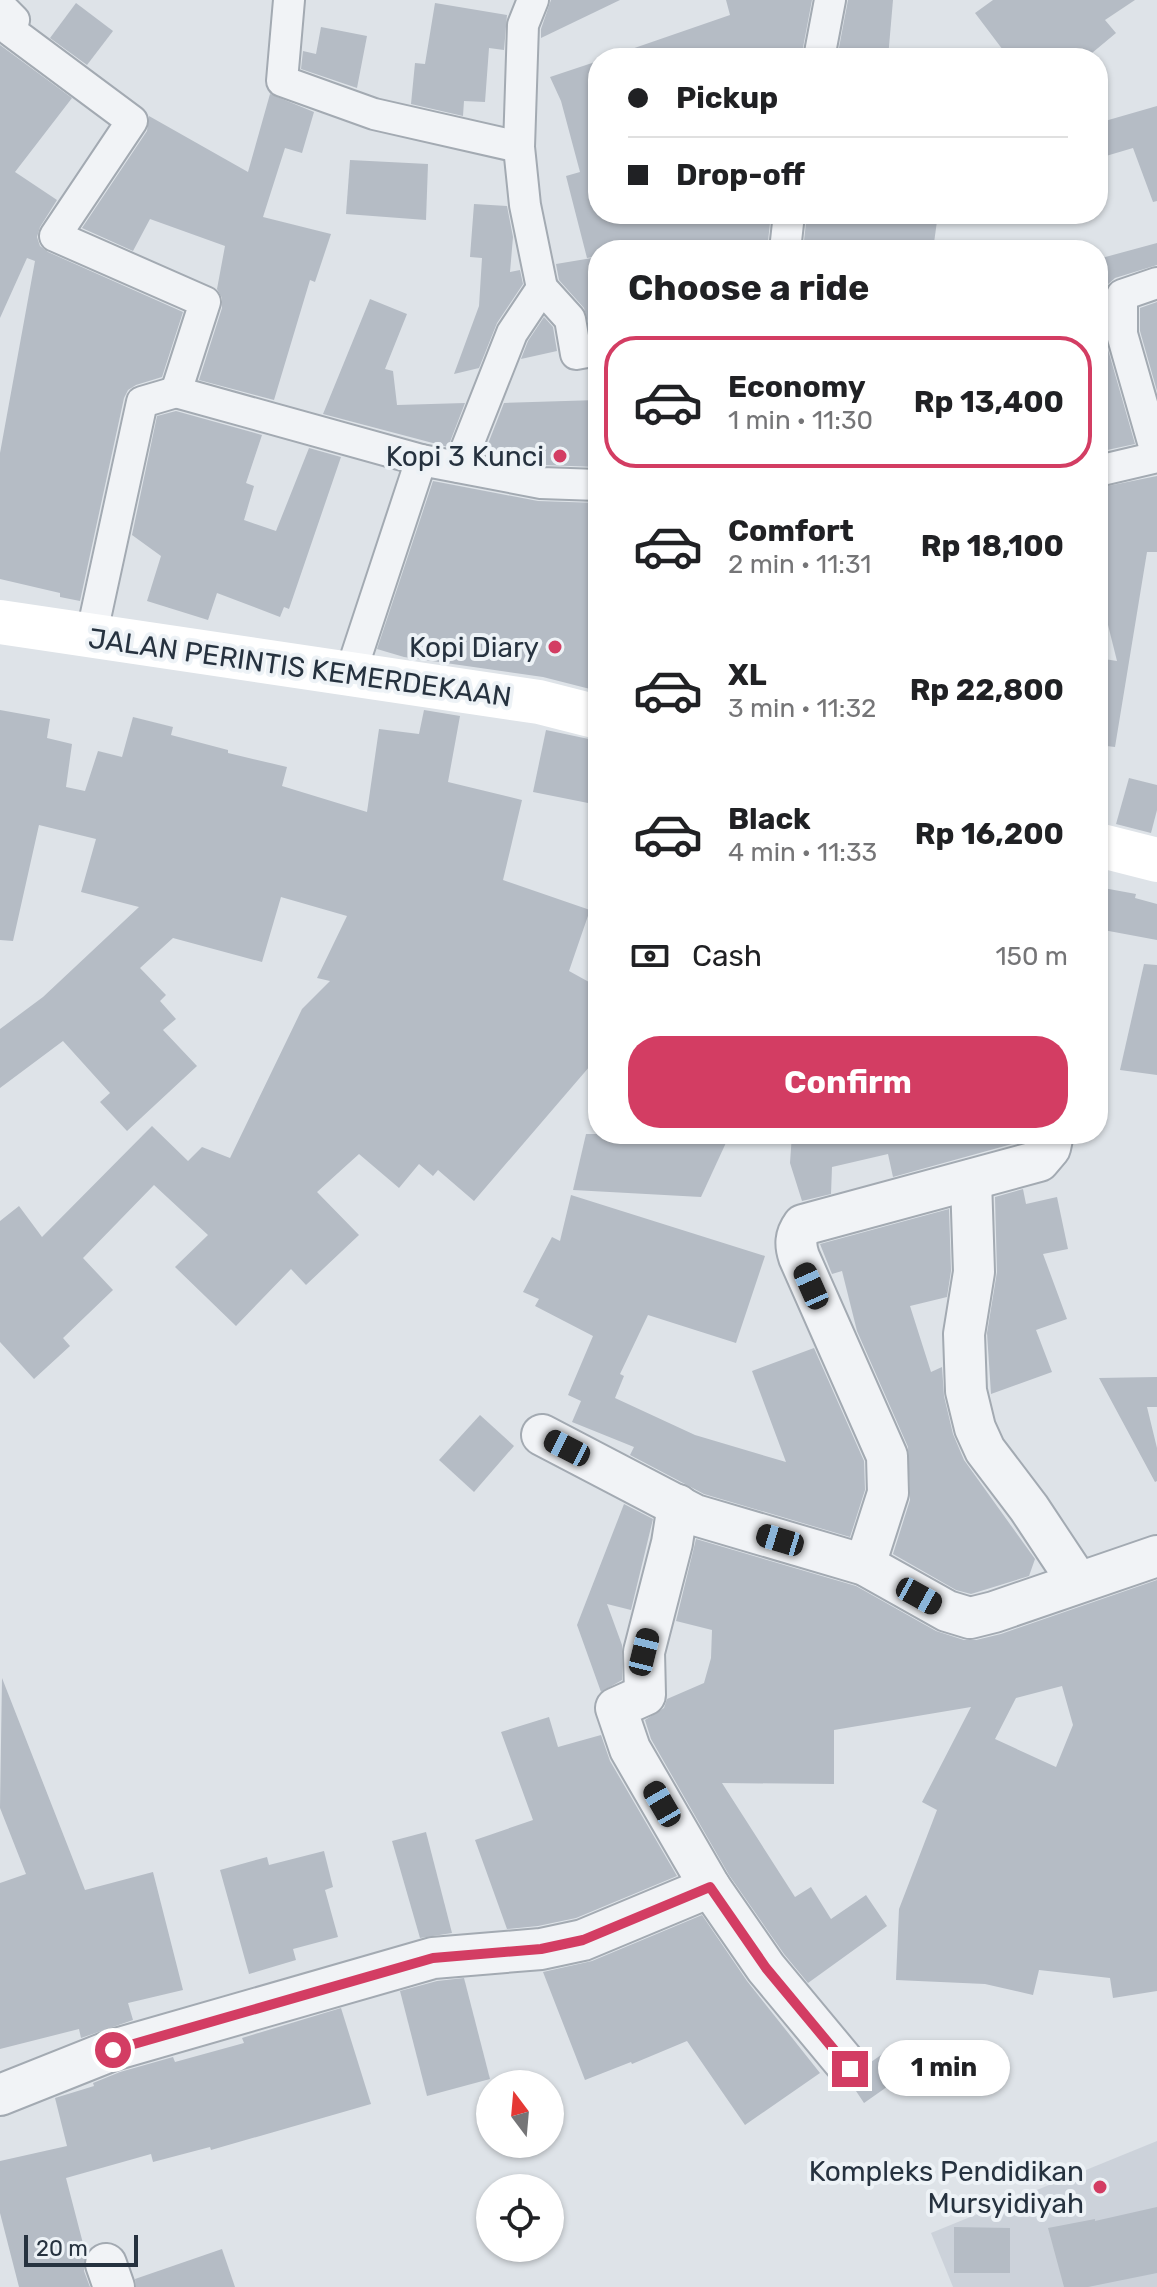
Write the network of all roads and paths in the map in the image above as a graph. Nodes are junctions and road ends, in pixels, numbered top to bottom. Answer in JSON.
{"nodes":[{"id":1,"x":289,"y":0,"type":"edge"},
{"id":2,"x":533,"y":0,"type":"edge"},
{"id":3,"x":830,"y":0,"type":"edge"},
{"id":4,"x":0,"y":6,"type":"edge"},
{"id":5,"x":821,"y":48,"type":"edge"},
{"id":6,"x":519,"y":147,"type":"junction"},
{"id":7,"x":1157,"y":283,"type":"edge"},
{"id":8,"x":542,"y":288,"type":"junction"},
{"id":9,"x":1110,"y":322,"type":"edge"},
{"id":10,"x":588,"y":352,"type":"edge"},
{"id":11,"x":176,"y":392,"type":"junction"},
{"id":12,"x":1157,"y":456,"type":"edge"},
{"id":13,"x":421,"y":460,"type":"junction"},
{"id":14,"x":459,"y":467,"type":"junction"},
{"id":15,"x":1108,"y":468,"type":"edge"},
{"id":16,"x":588,"y":485,"type":"edge"},
{"id":17,"x":0,"y":622,"type":"edge"},
{"id":18,"x":91,"y":637,"type":"junction"},
{"id":19,"x":350,"y":675,"type":"junction"},
{"id":20,"x":588,"y":714,"type":"edge"},
{"id":21,"x":1108,"y":847,"type":"edge"},
{"id":22,"x":1156,"y":856,"type":"edge"},
{"id":23,"x":1051,"y":1144,"type":"edge"},
{"id":24,"x":971,"y":1180,"type":"junction"},
{"id":25,"x":542,"y":1435,"type":"dead end"},
{"id":26,"x":678,"y":1505,"type":"junction"},
{"id":27,"x":1157,"y":1556,"type":"edge"},
{"id":28,"x":865,"y":1565,"type":"junction"},
{"id":29,"x":1078,"y":1582,"type":"junction"},
{"id":30,"x":710,"y":1887,"type":"junction"},
{"id":31,"x":850,"y":2069,"type":"dead end"},
{"id":32,"x":0,"y":2095,"type":"edge"}],
"edges":[{"from":1,"to":6,"type":"street"},
{"from":2,"to":6,"type":"street"},
{"from":3,"to":5,"type":"street"},
{"from":4,"to":11,"type":"street"},
{"from":6,"to":8,"type":"street"},
{"from":7,"to":9,"type":"street"},
{"from":8,"to":10,"type":"street"},
{"from":8,"to":14,"type":"street"},
{"from":9,"to":12,"type":"street"},
{"from":11,"to":13,"type":"street"},
{"from":11,"to":18,"type":"street"},
{"from":12,"to":15,"type":"street"},
{"from":13,"to":14,"type":"street"},
{"from":13,"to":19,"type":"street"},
{"from":14,"to":16,"type":"street"},
{"from":17,"to":18,"type":"main road","name":"JALAN PERINTIS KEMERDEKAAN"},
{"from":18,"to":19,"type":"main road","name":"JALAN PERINTIS KEMERDEKAAN"},
{"from":19,"to":20,"type":"main road","name":"JALAN PERINTIS KEMERDEKAAN"},
{"from":21,"to":22,"type":"main road"},
{"from":23,"to":24,"type":"street"},
{"from":24,"to":28,"type":"street"},
{"from":24,"to":29,"type":"street"},
{"from":25,"to":26,"type":"street"},
{"from":26,"to":28,"type":"street"},
{"from":26,"to":30,"type":"street"},
{"from":27,"to":29,"type":"street"},
{"from":28,"to":29,"type":"street"},
{"from":30,"to":31,"type":"street"},
{"from":30,"to":32,"type":"street"}]}
